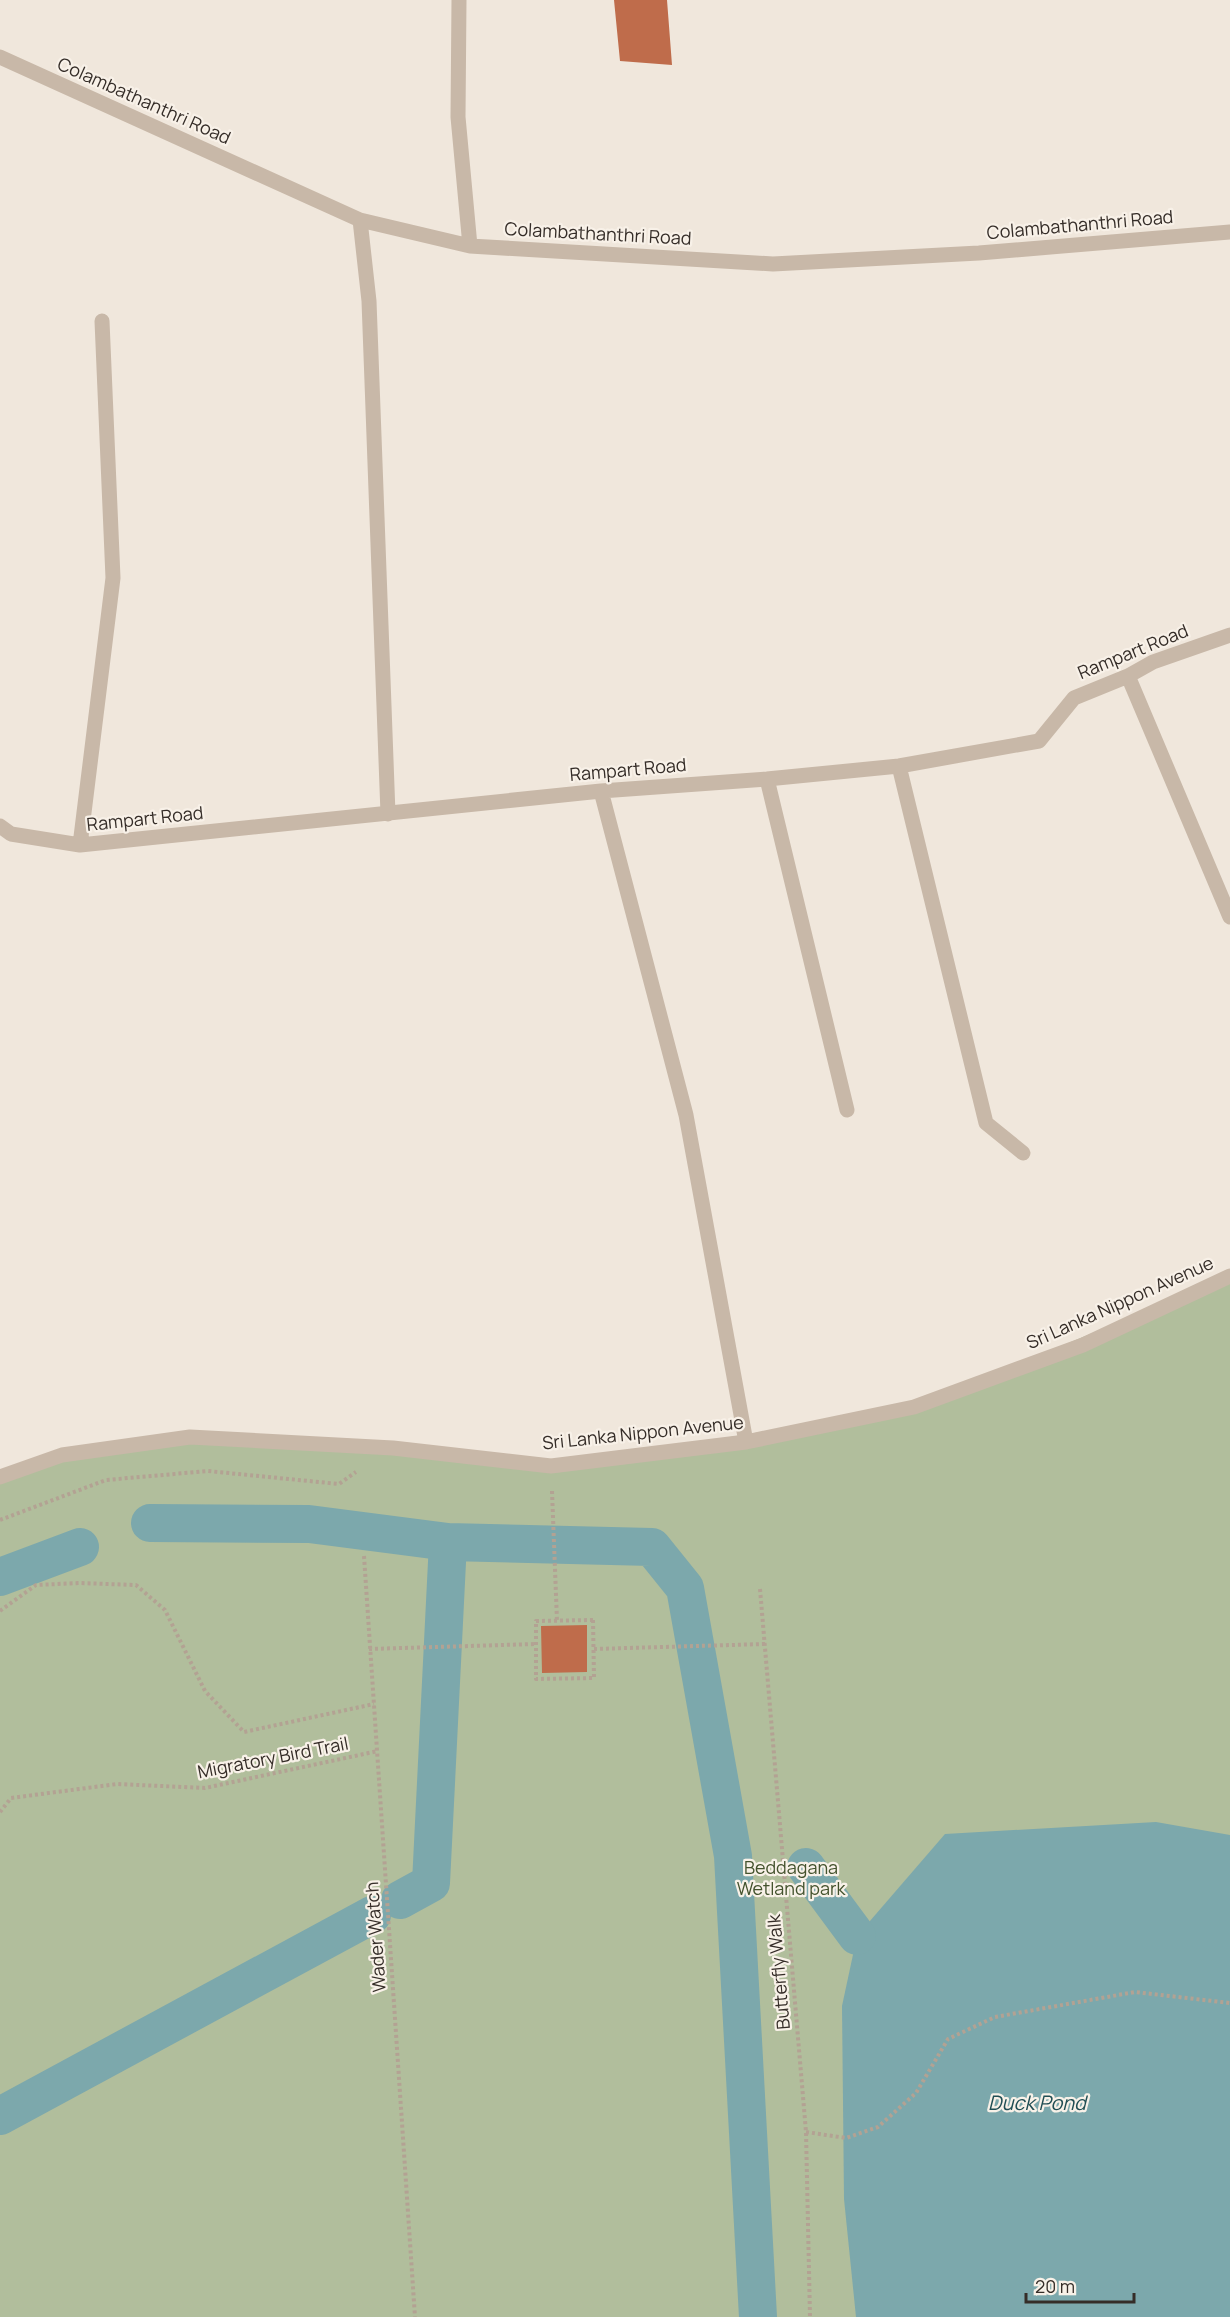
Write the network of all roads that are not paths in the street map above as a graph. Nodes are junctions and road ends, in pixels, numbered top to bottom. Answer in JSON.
{"nodes":[{"id":1,"x":459,"y":0,"type":"edge"},
{"id":2,"x":0,"y":57,"type":"edge"},
{"id":3,"x":360,"y":220,"type":"junction"},
{"id":4,"x":1230,"y":232,"type":"edge"},
{"id":5,"x":470,"y":246,"type":"junction"},
{"id":6,"x":102,"y":321,"type":"dead end"},
{"id":7,"x":1230,"y":635,"type":"edge"},
{"id":8,"x":1128,"y":676,"type":"junction"},
{"id":9,"x":899,"y":766,"type":"junction"},
{"id":10,"x":767,"y":779,"type":"junction"},
{"id":11,"x":601,"y":791,"type":"junction"},
{"id":12,"x":388,"y":814,"type":"junction"},
{"id":13,"x":0,"y":826,"type":"edge"},
{"id":14,"x":80,"y":845,"type":"junction"},
{"id":15,"x":1230,"y":917,"type":"edge"},
{"id":16,"x":847,"y":1110,"type":"dead end"},
{"id":17,"x":1023,"y":1153,"type":"dead end"},
{"id":18,"x":1230,"y":1276,"type":"edge"},
{"id":19,"x":746,"y":1442,"type":"junction"},
{"id":20,"x":0,"y":1477,"type":"edge"}],
"edges":[{"from":1,"to":5,"type":"street"},
{"from":2,"to":3,"type":"street","name":"Colambathanthri Road"},
{"from":3,"to":5,"type":"street","name":"Colambathanthri Road"},
{"from":3,"to":12,"type":"street"},
{"from":4,"to":5,"type":"street","name":"Colambathanthri Road"},
{"from":6,"to":14,"type":"street"},
{"from":7,"to":8,"type":"street","name":"Rampart Road"},
{"from":8,"to":9,"type":"street","name":"Rampart Road"},
{"from":8,"to":15,"type":"street"},
{"from":9,"to":10,"type":"street","name":"Rampart Road"},
{"from":9,"to":17,"type":"street"},
{"from":10,"to":11,"type":"street","name":"Rampart Road"},
{"from":10,"to":16,"type":"street"},
{"from":11,"to":12,"type":"street","name":"Rampart Road"},
{"from":11,"to":19,"type":"street"},
{"from":12,"to":14,"type":"street","name":"Rampart Road"},
{"from":13,"to":14,"type":"street","name":"Rampart Road"},
{"from":18,"to":19,"type":"street","name":"Sri Lanka Nippon Avenue"},
{"from":19,"to":20,"type":"street","name":"Sri Lanka Nippon Avenue"}]}
